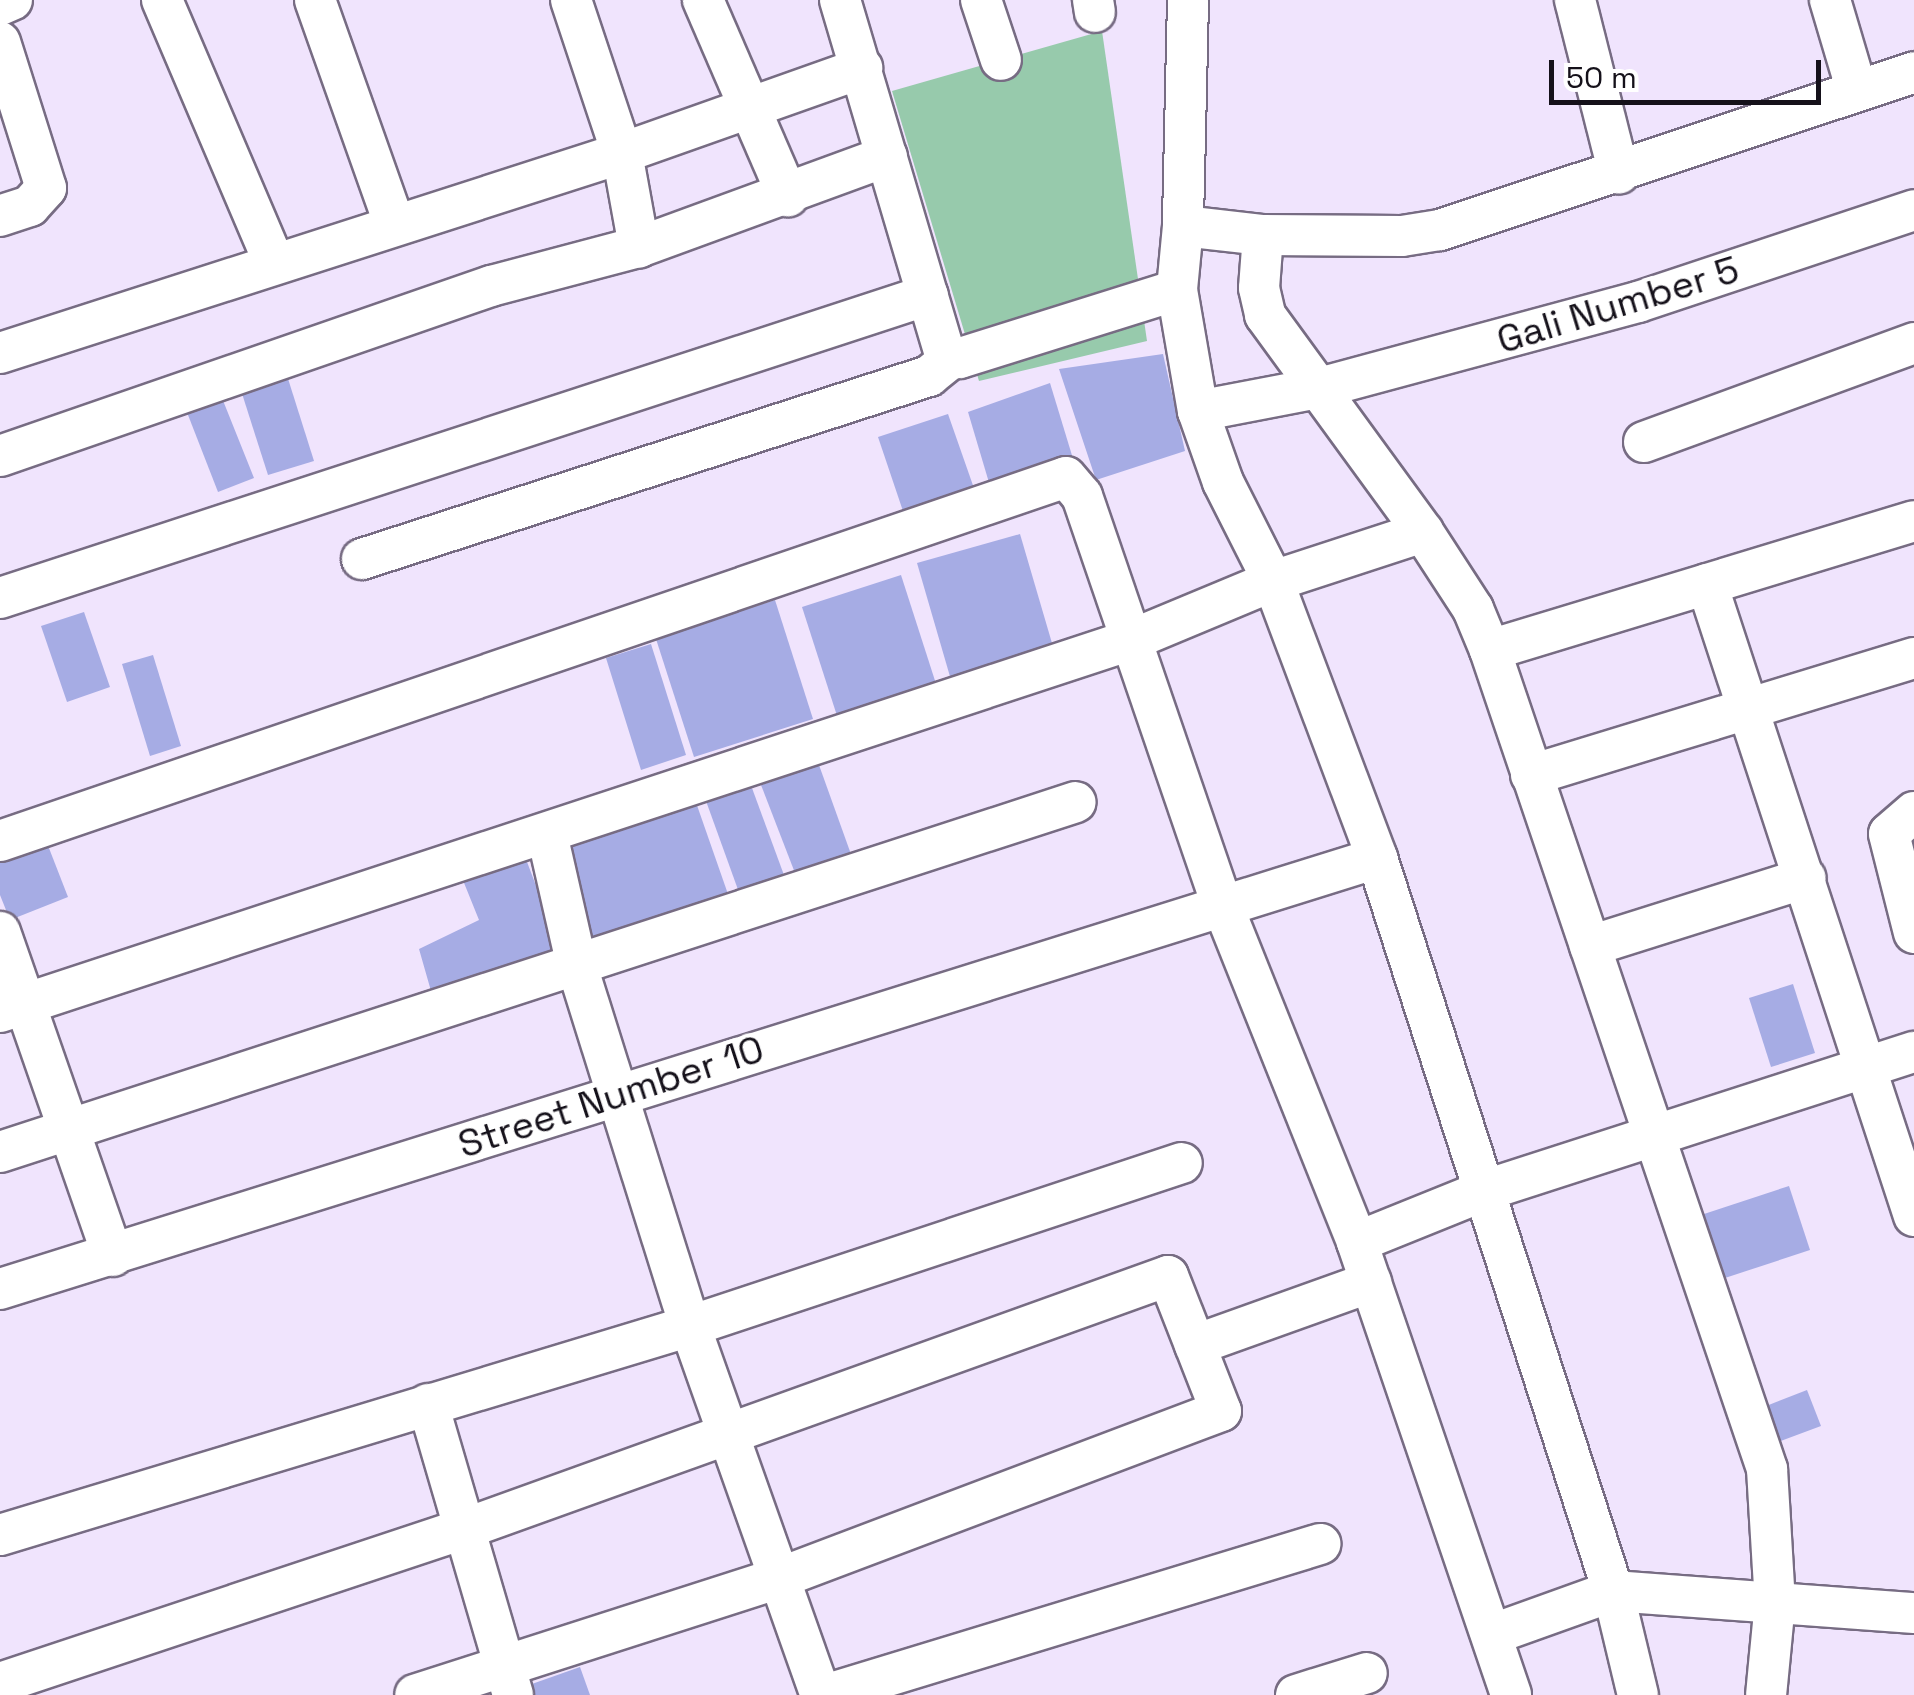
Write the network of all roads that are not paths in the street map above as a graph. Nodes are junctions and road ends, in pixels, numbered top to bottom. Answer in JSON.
{"nodes":[{"id":1,"x":12,"y":0,"type":"edge"},
{"id":2,"x":162,"y":0,"type":"edge"},
{"id":3,"x":314,"y":0,"type":"edge"},
{"id":4,"x":571,"y":0,"type":"edge"},
{"id":5,"x":703,"y":0,"type":"edge"},
{"id":6,"x":840,"y":0,"type":"edge"},
{"id":7,"x":981,"y":0,"type":"edge"},
{"id":8,"x":1188,"y":0,"type":"edge"},
{"id":9,"x":1574,"y":0,"type":"edge"},
{"id":10,"x":1830,"y":0,"type":"edge"},
{"id":11,"x":0,"y":5,"type":"edge"},
{"id":12,"x":0,"y":42,"type":"edge"},
{"id":13,"x":1001,"y":60,"type":"dead end"},
{"id":14,"x":862,"y":68,"type":"junction"},
{"id":15,"x":1914,"y":72,"type":"edge"},
{"id":16,"x":1856,"y":88,"type":"junction"},
{"id":17,"x":747,"y":106,"type":"junction"},
{"id":18,"x":622,"y":153,"type":"junction"},
{"id":19,"x":887,"y":156,"type":"junction"},
{"id":20,"x":1619,"y":174,"type":"junction"},
{"id":21,"x":788,"y":196,"type":"junction"},
{"id":22,"x":1914,"y":210,"type":"edge"},
{"id":23,"x":0,"y":216,"type":"edge"},
{"id":24,"x":394,"y":223,"type":"junction"},
{"id":25,"x":1183,"y":226,"type":"junction"},
{"id":26,"x":1263,"y":235,"type":"junction"},
{"id":27,"x":639,"y":248,"type":"junction"},
{"id":28,"x":274,"y":262,"type":"junction"},
{"id":29,"x":1177,"y":290,"type":"junction"},
{"id":30,"x":928,"y":295,"type":"junction"},
{"id":31,"x":1914,"y":343,"type":"edge"},
{"id":32,"x":0,"y":353,"type":"edge"},
{"id":33,"x":951,"y":358,"type":"junction"},
{"id":34,"x":1319,"y":388,"type":"junction"},
{"id":35,"x":1198,"y":411,"type":"junction"},
{"id":36,"x":1644,"y":442,"type":"dead end"},
{"id":37,"x":0,"y":456,"type":"edge"},
{"id":38,"x":1914,"y":521,"type":"edge"},
{"id":39,"x":1423,"y":532,"type":"junction"},
{"id":40,"x":362,"y":559,"type":"dead end"},
{"id":41,"x":1274,"y":581,"type":"junction"},
{"id":42,"x":1707,"y":584,"type":"junction"},
{"id":43,"x":0,"y":598,"type":"edge"},
{"id":44,"x":1132,"y":640,"type":"junction"},
{"id":45,"x":1490,"y":650,"type":"junction"},
{"id":46,"x":1914,"y":658,"type":"edge"},
{"id":47,"x":1751,"y":706,"type":"junction"},
{"id":48,"x":1531,"y":776,"type":"junction"},
{"id":49,"x":1076,"y":802,"type":"dead end"},
{"id":50,"x":1914,"y":812,"type":"edge"},
{"id":51,"x":547,"y":834,"type":"junction"},
{"id":52,"x":0,"y":841,"type":"edge"},
{"id":53,"x":1377,"y":858,"type":"junction"},
{"id":54,"x":1806,"y":878,"type":"junction"},
{"id":55,"x":1222,"y":904,"type":"junction"},
{"id":56,"x":0,"y":932,"type":"edge"},
{"id":57,"x":1914,"y":933,"type":"edge"},
{"id":58,"x":1590,"y":946,"type":"junction"},
{"id":59,"x":577,"y":966,"type":"junction"},
{"id":60,"x":13,"y":1008,"type":"edge"},
{"id":61,"x":1914,"y":1052,"type":"edge"},
{"id":62,"x":1862,"y":1069,"type":"junction"},
{"id":63,"x":618,"y":1094,"type":"junction"},
{"id":64,"x":68,"y":1128,"type":"junction"},
{"id":65,"x":1655,"y":1136,"type":"junction"},
{"id":66,"x":0,"y":1152,"type":"edge"},
{"id":67,"x":1182,"y":1163,"type":"dead end"},
{"id":68,"x":1486,"y":1190,"type":"junction"},
{"id":69,"x":1914,"y":1216,"type":"edge"},
{"id":70,"x":1357,"y":1242,"type":"junction"},
{"id":71,"x":113,"y":1256,"type":"junction"},
{"id":72,"x":1371,"y":1282,"type":"junction"},
{"id":73,"x":0,"y":1289,"type":"edge"},
{"id":74,"x":690,"y":1326,"type":"junction"},
{"id":75,"x":1195,"y":1345,"type":"junction"},
{"id":76,"x":428,"y":1404,"type":"junction"},
{"id":77,"x":726,"y":1436,"type":"junction"},
{"id":78,"x":464,"y":1529,"type":"junction"},
{"id":79,"x":0,"y":1535,"type":"edge"},
{"id":80,"x":1320,"y":1544,"type":"dead end"},
{"id":81,"x":780,"y":1578,"type":"junction"},
{"id":82,"x":1613,"y":1591,"type":"junction"},
{"id":83,"x":1775,"y":1602,"type":"junction"},
{"id":84,"x":1914,"y":1612,"type":"edge"},
{"id":85,"x":1496,"y":1634,"type":"junction"},
{"id":86,"x":1367,"y":1672,"type":"dead end"},
{"id":87,"x":509,"y":1680,"type":"edge"},
{"id":88,"x":0,"y":1682,"type":"edge"},
{"id":89,"x":415,"y":1695,"type":"edge"},
{"id":90,"x":823,"y":1695,"type":"edge"},
{"id":91,"x":1296,"y":1695,"type":"edge"},
{"id":92,"x":1511,"y":1695,"type":"edge"},
{"id":93,"x":1638,"y":1695,"type":"edge"},
{"id":94,"x":1766,"y":1695,"type":"edge"}],
"edges":[{"from":1,"to":11,"type":"street"},
{"from":2,"to":28,"type":"street"},
{"from":3,"to":24,"type":"street"},
{"from":4,"to":18,"type":"street"},
{"from":5,"to":17,"type":"street"},
{"from":6,"to":14,"type":"street"},
{"from":7,"to":13,"type":"street"},
{"from":8,"to":25,"type":"street"},
{"from":9,"to":20,"type":"street"},
{"from":10,"to":16,"type":"street"},
{"from":12,"to":23,"type":"street"},
{"from":14,"to":17,"type":"street"},
{"from":14,"to":19,"type":"street"},
{"from":15,"to":16,"type":"street"},
{"from":16,"to":20,"type":"street"},
{"from":17,"to":18,"type":"street"},
{"from":17,"to":21,"type":"street"},
{"from":18,"to":24,"type":"street"},
{"from":18,"to":27,"type":"street"},
{"from":19,"to":21,"type":"street"},
{"from":19,"to":30,"type":"street"},
{"from":20,"to":26,"type":"street"},
{"from":21,"to":27,"type":"street"},
{"from":22,"to":34,"type":"street","name":"Gali Number 5"},
{"from":24,"to":28,"type":"street"},
{"from":25,"to":26,"type":"street"},
{"from":25,"to":29,"type":"street"},
{"from":26,"to":34,"type":"street"},
{"from":27,"to":37,"type":"street"},
{"from":28,"to":32,"type":"street"},
{"from":29,"to":33,"type":"street"},
{"from":29,"to":35,"type":"street"},
{"from":30,"to":33,"type":"street"},
{"from":30,"to":43,"type":"street"},
{"from":31,"to":36,"type":"street"},
{"from":33,"to":40,"type":"street"},
{"from":34,"to":35,"type":"street","name":"Gali Number 5"},
{"from":34,"to":39,"type":"street"},
{"from":35,"to":41,"type":"street"},
{"from":38,"to":42,"type":"street"},
{"from":39,"to":41,"type":"street"},
{"from":39,"to":45,"type":"street"},
{"from":41,"to":44,"type":"street"},
{"from":41,"to":53,"type":"street"},
{"from":42,"to":45,"type":"street"},
{"from":42,"to":47,"type":"street"},
{"from":44,"to":51,"type":"street"},
{"from":44,"to":52,"type":"street"},
{"from":44,"to":55,"type":"street"},
{"from":45,"to":48,"type":"street"},
{"from":46,"to":47,"type":"street"},
{"from":47,"to":48,"type":"street"},
{"from":47,"to":54,"type":"street"},
{"from":48,"to":58,"type":"street"},
{"from":49,"to":59,"type":"street"},
{"from":50,"to":57,"type":"street"},
{"from":51,"to":59,"type":"street"},
{"from":51,"to":60,"type":"street"},
{"from":53,"to":55,"type":"street","name":"Street Number 10"},
{"from":53,"to":68,"type":"street"},
{"from":54,"to":58,"type":"street"},
{"from":54,"to":62,"type":"street"},
{"from":55,"to":63,"type":"street","name":"Street Number 10"},
{"from":55,"to":70,"type":"street"},
{"from":56,"to":60,"type":"street"},
{"from":58,"to":65,"type":"street"},
{"from":59,"to":63,"type":"street"},
{"from":59,"to":64,"type":"street"},
{"from":60,"to":64,"type":"street"},
{"from":61,"to":62,"type":"street"},
{"from":62,"to":65,"type":"street"},
{"from":62,"to":69,"type":"street"},
{"from":63,"to":71,"type":"street","name":"Street Number 10"},
{"from":63,"to":74,"type":"street"},
{"from":64,"to":66,"type":"street"},
{"from":64,"to":71,"type":"street"},
{"from":65,"to":68,"type":"street"},
{"from":65,"to":83,"type":"street"},
{"from":67,"to":74,"type":"street"},
{"from":68,"to":70,"type":"street"},
{"from":68,"to":82,"type":"street"},
{"from":70,"to":72,"type":"street"},
{"from":71,"to":73,"type":"street","name":"Street Number 10"},
{"from":72,"to":75,"type":"street"},
{"from":72,"to":85,"type":"street"},
{"from":74,"to":76,"type":"street"},
{"from":74,"to":77,"type":"street"},
{"from":75,"to":77,"type":"street"},
{"from":75,"to":81,"type":"street"},
{"from":76,"to":78,"type":"street"},
{"from":76,"to":79,"type":"street"},
{"from":77,"to":78,"type":"street"},
{"from":77,"to":81,"type":"street"},
{"from":78,"to":87,"type":"street"},
{"from":78,"to":88,"type":"street"},
{"from":80,"to":90,"type":"street"},
{"from":81,"to":87,"type":"street"},
{"from":81,"to":90,"type":"street"},
{"from":82,"to":83,"type":"street"},
{"from":82,"to":85,"type":"street"},
{"from":82,"to":93,"type":"street"},
{"from":83,"to":84,"type":"street"},
{"from":83,"to":94,"type":"street"},
{"from":85,"to":92,"type":"street"},
{"from":86,"to":91,"type":"street"},
{"from":87,"to":89,"type":"street"}]}
